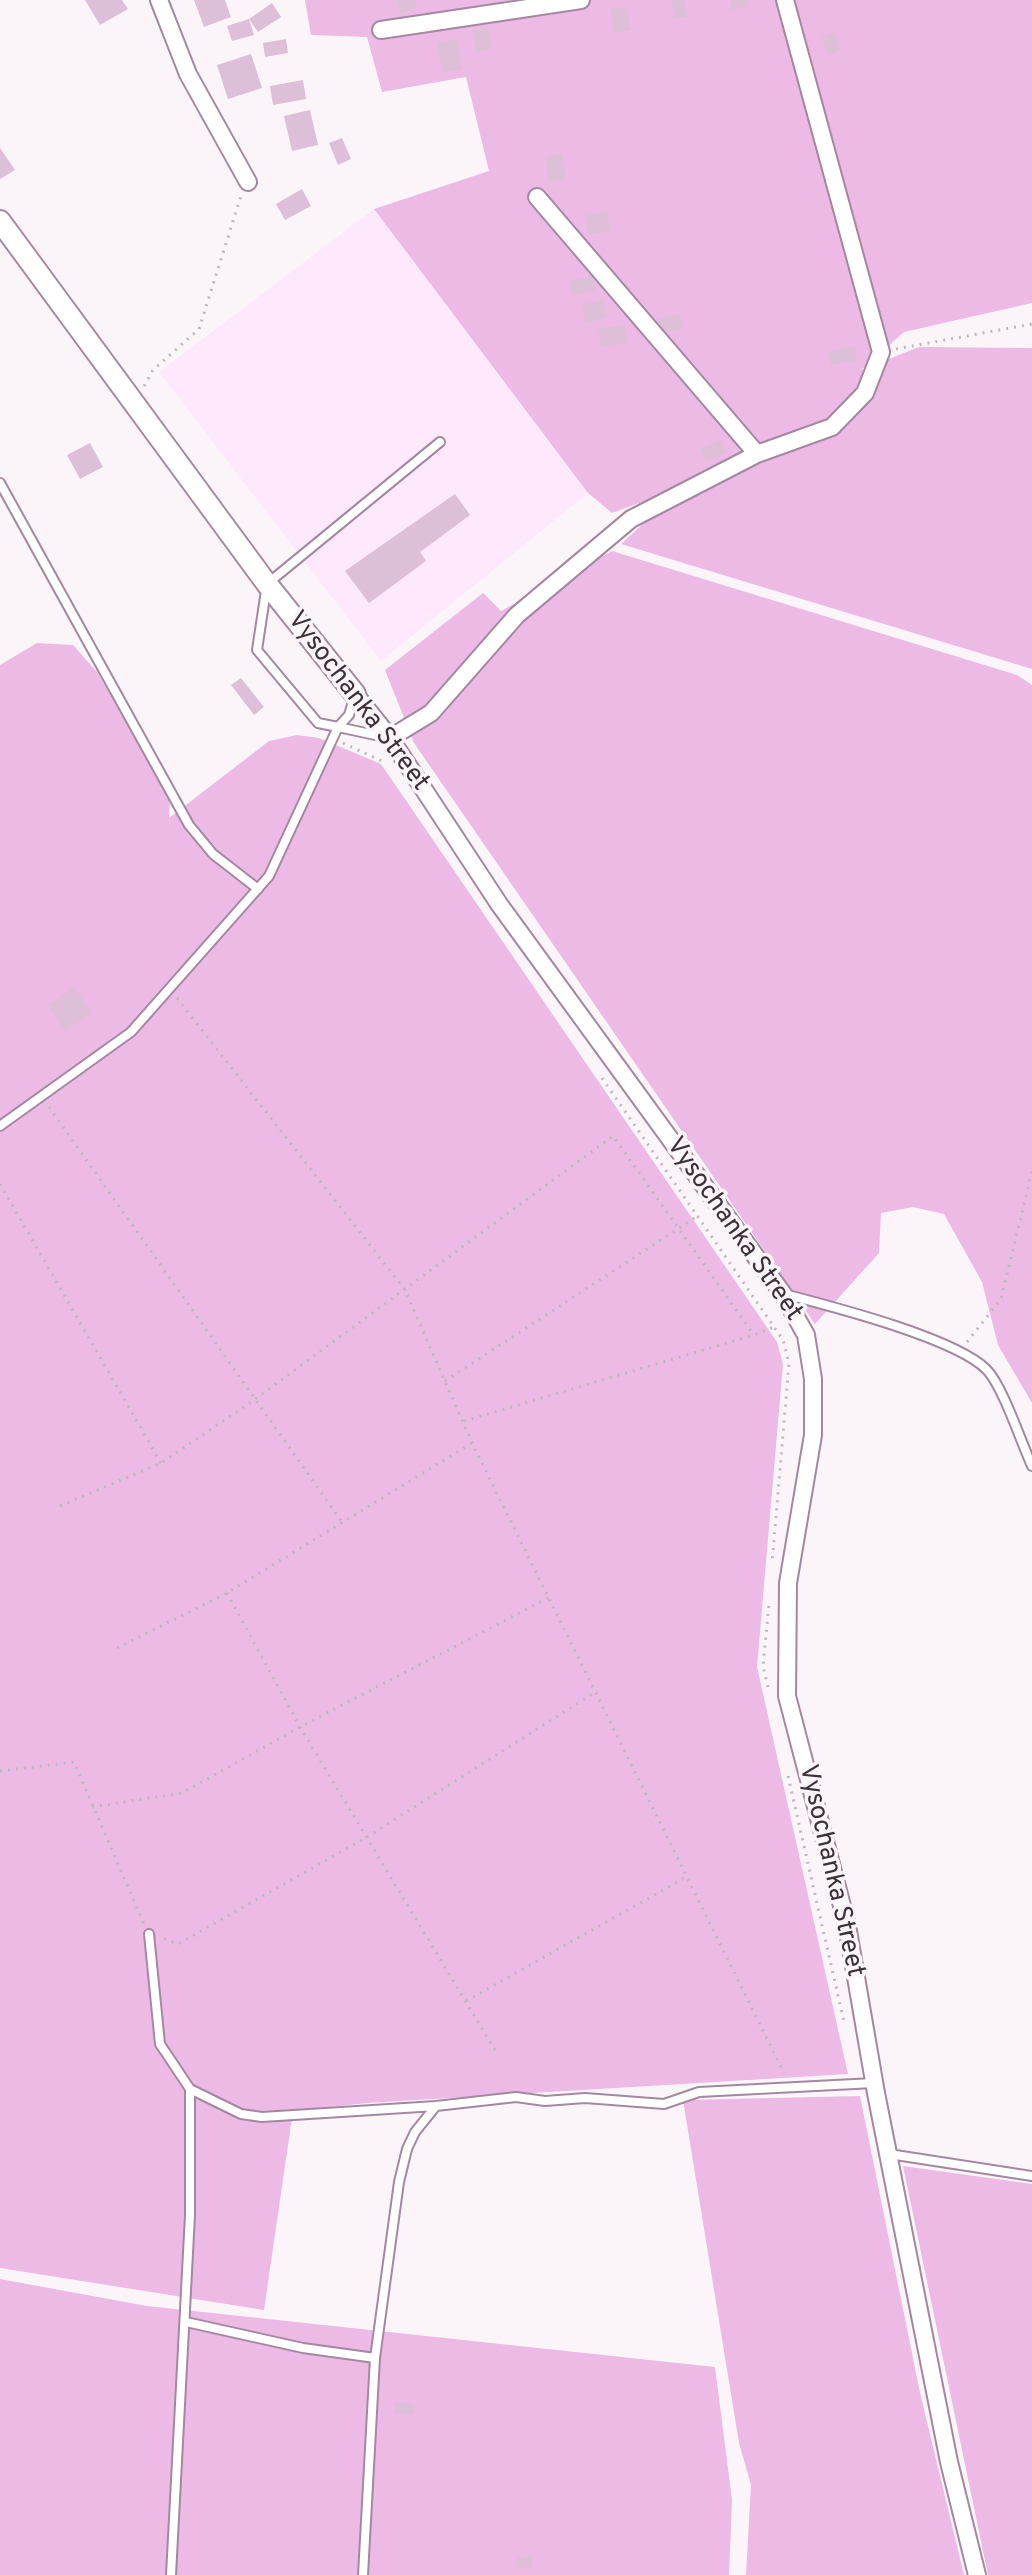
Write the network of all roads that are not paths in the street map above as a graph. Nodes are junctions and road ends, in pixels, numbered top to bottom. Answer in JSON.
{"nodes":[{"id":1,"x":159,"y":0,"type":"edge"},
{"id":2,"x":581,"y":0,"type":"edge"},
{"id":3,"x":785,"y":0,"type":"edge"},
{"id":4,"x":381,"y":30,"type":"dead end"},
{"id":5,"x":248,"y":182,"type":"road end"},
{"id":6,"x":537,"y":197,"type":"dead end"},
{"id":7,"x":0,"y":221,"type":"edge"},
{"id":8,"x":440,"y":442,"type":"dead end"},
{"id":9,"x":757,"y":454,"type":"junction"},
{"id":10,"x":0,"y":483,"type":"edge"},
{"id":11,"x":267,"y":584,"type":"junction"},
{"id":12,"x":355,"y":694,"type":"junction"},
{"id":13,"x":338,"y":727,"type":"junction"},
{"id":14,"x":390,"y":738,"type":"junction"},
{"id":15,"x":258,"y":889,"type":"junction"},
{"id":16,"x":0,"y":1126,"type":"edge"},
{"id":17,"x":783,"y":1294,"type":"junction"},
{"id":18,"x":1032,"y":1466,"type":"edge"},
{"id":19,"x":149,"y":1934,"type":"road end"},
{"id":20,"x":875,"y":2083,"type":"junction"},
{"id":21,"x":190,"y":2089,"type":"junction"},
{"id":22,"x":436,"y":2106,"type":"junction"},
{"id":23,"x":888,"y":2154,"type":"junction"},
{"id":24,"x":1032,"y":2176,"type":"edge"},
{"id":25,"x":186,"y":2322,"type":"junction"},
{"id":26,"x":375,"y":2358,"type":"junction"},
{"id":27,"x":171,"y":2575,"type":"edge"},
{"id":28,"x":363,"y":2575,"type":"edge"},
{"id":29,"x":977,"y":2575,"type":"edge"}],
"edges":[{"from":1,"to":5,"type":"street"},
{"from":2,"to":4,"type":"street"},
{"from":3,"to":9,"type":"street"},
{"from":6,"to":9,"type":"street"},
{"from":7,"to":11,"type":"street","name":"Vysochanka Street"},
{"from":8,"to":11,"type":"lane"},
{"from":9,"to":14,"type":"street"},
{"from":10,"to":15,"type":"lane"},
{"from":11,"to":12,"type":"street","name":"Vysochanka Street"},
{"from":11,"to":13,"type":"lane"},
{"from":12,"to":13,"type":"lane"},
{"from":12,"to":14,"type":"street","name":"Vysochanka Street"},
{"from":13,"to":14,"type":"lane"},
{"from":13,"to":15,"type":"lane"},
{"from":14,"to":17,"type":"street","name":"Vysochanka Street"},
{"from":15,"to":16,"type":"lane"},
{"from":17,"to":18,"type":"lane"},
{"from":17,"to":20,"type":"street","name":"Vysochanka Street"},
{"from":19,"to":21,"type":"lane"},
{"from":20,"to":22,"type":"lane"},
{"from":20,"to":23,"type":"street","name":"Vysochanka Street"},
{"from":21,"to":22,"type":"lane"},
{"from":21,"to":25,"type":"lane"},
{"from":22,"to":26,"type":"lane"},
{"from":23,"to":24,"type":"lane"},
{"from":23,"to":29,"type":"street","name":"Vysochanka Street"},
{"from":25,"to":26,"type":"lane"},
{"from":25,"to":27,"type":"lane"},
{"from":26,"to":28,"type":"lane"}]}
